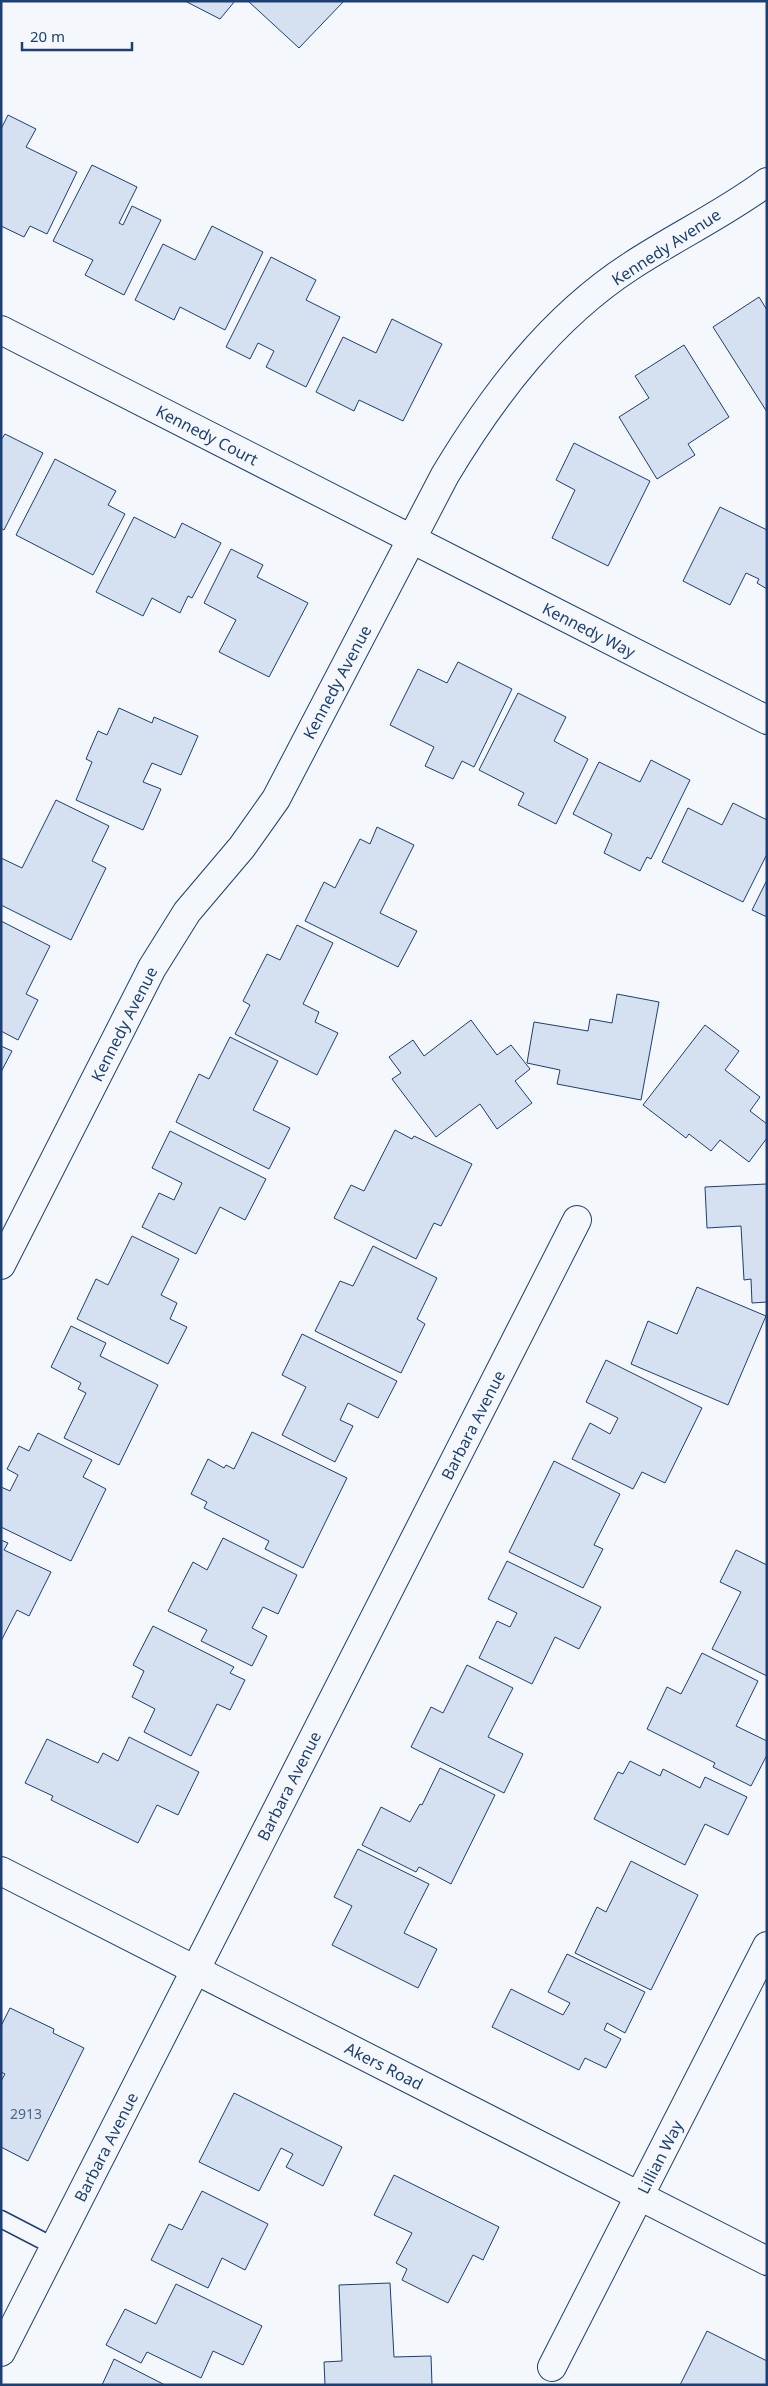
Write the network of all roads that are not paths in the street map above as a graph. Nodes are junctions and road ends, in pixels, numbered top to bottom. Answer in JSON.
{"nodes":[{"id":1,"x":767,"y":182,"type":"edge"},
{"id":2,"x":1,"y":330,"type":"edge"},
{"id":3,"x":412,"y":540,"type":"junction"},
{"id":4,"x":767,"y":720,"type":"edge"},
{"id":5,"x":577,"y":1220,"type":"dead end"},
{"id":6,"x":5,"y":1249,"type":"edge"},
{"id":7,"x":1,"y":1871,"type":"edge"},
{"id":8,"x":767,"y":1946,"type":"edge"},
{"id":9,"x":196,"y":1970,"type":"junction"},
{"id":10,"x":640,"y":2196,"type":"junction"},
{"id":11,"x":1,"y":2219,"type":"edge"},
{"id":12,"x":55,"y":2247,"type":"junction"},
{"id":13,"x":767,"y":2261,"type":"edge"},
{"id":14,"x":1,"y":2352,"type":"edge"},
{"id":15,"x":552,"y":2367,"type":"dead end"}],
"edges":[{"from":1,"to":3,"type":"street","name":"Kennedy Avenue"},
{"from":2,"to":3,"type":"street","name":"Kennedy Court"},
{"from":3,"to":4,"type":"street","name":"Kennedy Way"},
{"from":3,"to":6,"type":"street","name":"Kennedy Avenue"},
{"from":5,"to":9,"type":"street","name":"Barbara Avenue"},
{"from":7,"to":9,"type":"street","name":"Akers Road"},
{"from":8,"to":10,"type":"street","name":"Lillian Way"},
{"from":9,"to":10,"type":"street","name":"Akers Road"},
{"from":9,"to":12,"type":"street","name":"Barbara Avenue"},
{"from":10,"to":13,"type":"street","name":"Akers Road"},
{"from":10,"to":15,"type":"street","name":"Lillian Way"},
{"from":11,"to":12,"type":"lane"},
{"from":12,"to":14,"type":"street","name":"Barbara Avenue"}]}
